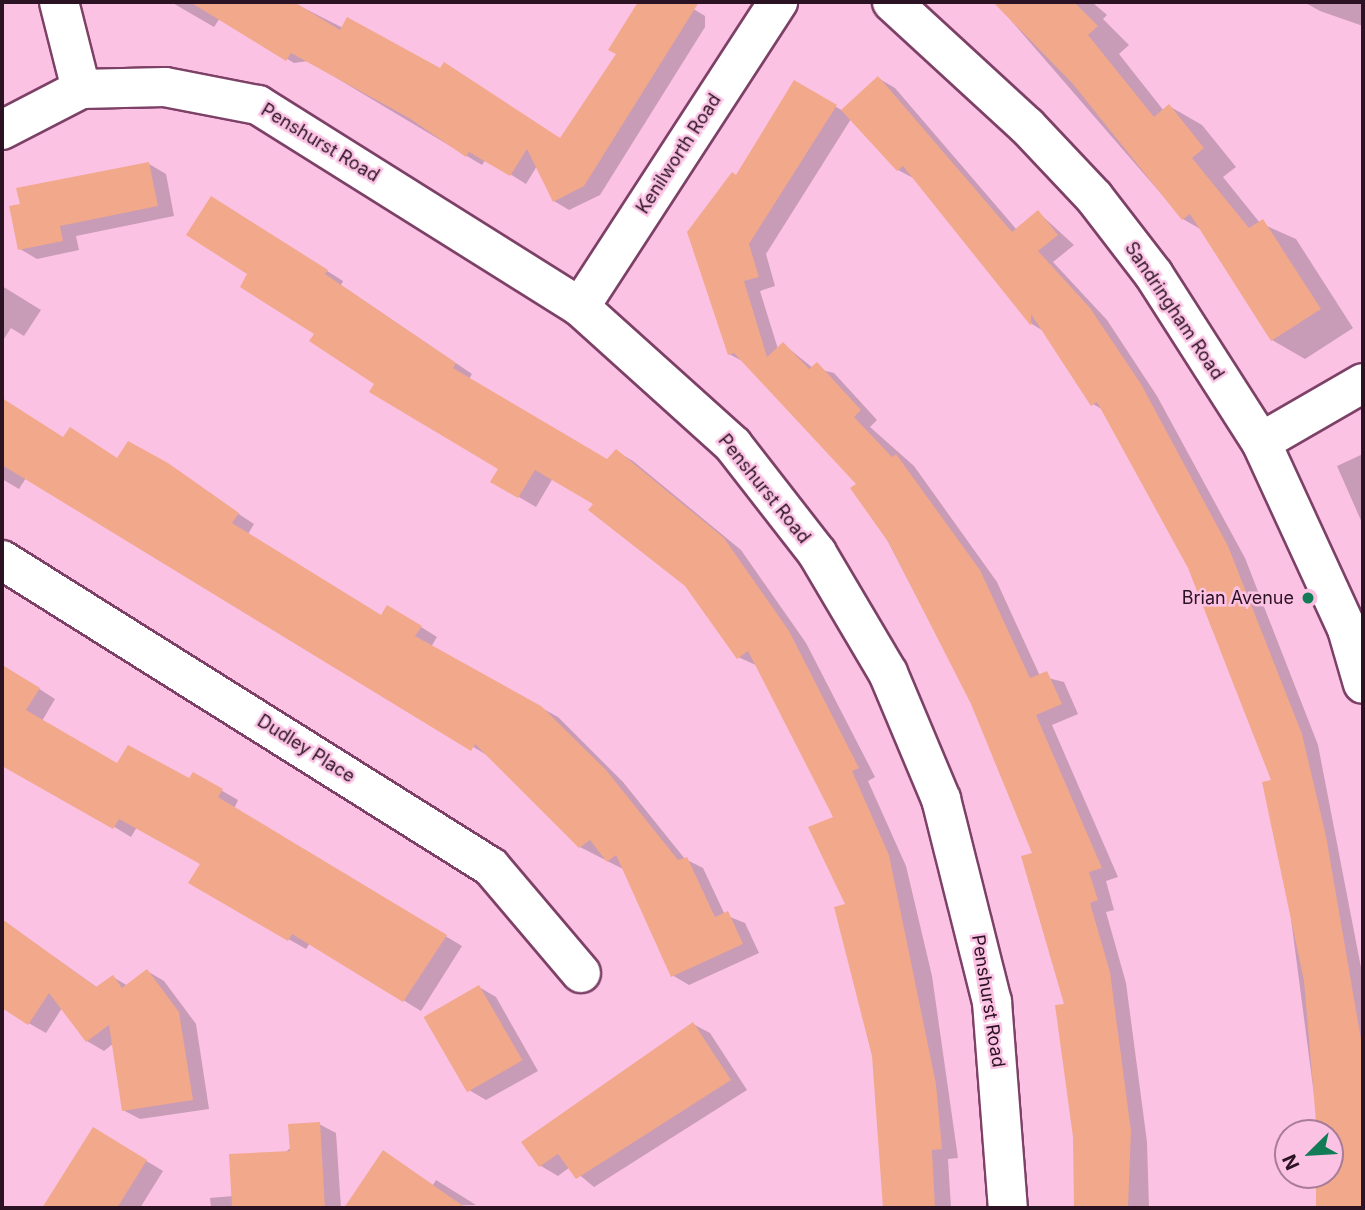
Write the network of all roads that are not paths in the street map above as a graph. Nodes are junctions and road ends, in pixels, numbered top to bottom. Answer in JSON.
{"nodes":[{"id":1,"x":58,"y":2,"type":"edge"},
{"id":2,"x":778,"y":2,"type":"edge"},
{"id":3,"x":910,"y":7,"type":"edge"},
{"id":4,"x":81,"y":89,"type":"junction"},
{"id":5,"x":2,"y":130,"type":"edge"},
{"id":6,"x":580,"y":307,"type":"junction"},
{"id":7,"x":1363,"y":383,"type":"edge"},
{"id":8,"x":1261,"y":442,"type":"junction"},
{"id":9,"x":2,"y":560,"type":"edge"},
{"id":10,"x":1363,"y":684,"type":"edge"},
{"id":11,"x":581,"y":973,"type":"dead end"},
{"id":12,"x":1008,"y":1208,"type":"edge"}],
"edges":[{"from":1,"to":4,"type":"street"},
{"from":2,"to":6,"type":"street","name":"Kenilworth Road"},
{"from":3,"to":8,"type":"street","name":"Sandringham Road"},
{"from":4,"to":5,"type":"street","name":"Penshurst Road"},
{"from":4,"to":6,"type":"street","name":"Penshurst Road"},
{"from":6,"to":12,"type":"street","name":"Penshurst Road"},
{"from":7,"to":8,"type":"street"},
{"from":8,"to":10,"type":"street","name":"Sandringham Road"},
{"from":9,"to":11,"type":"street","name":"Dudley Place"}]}
